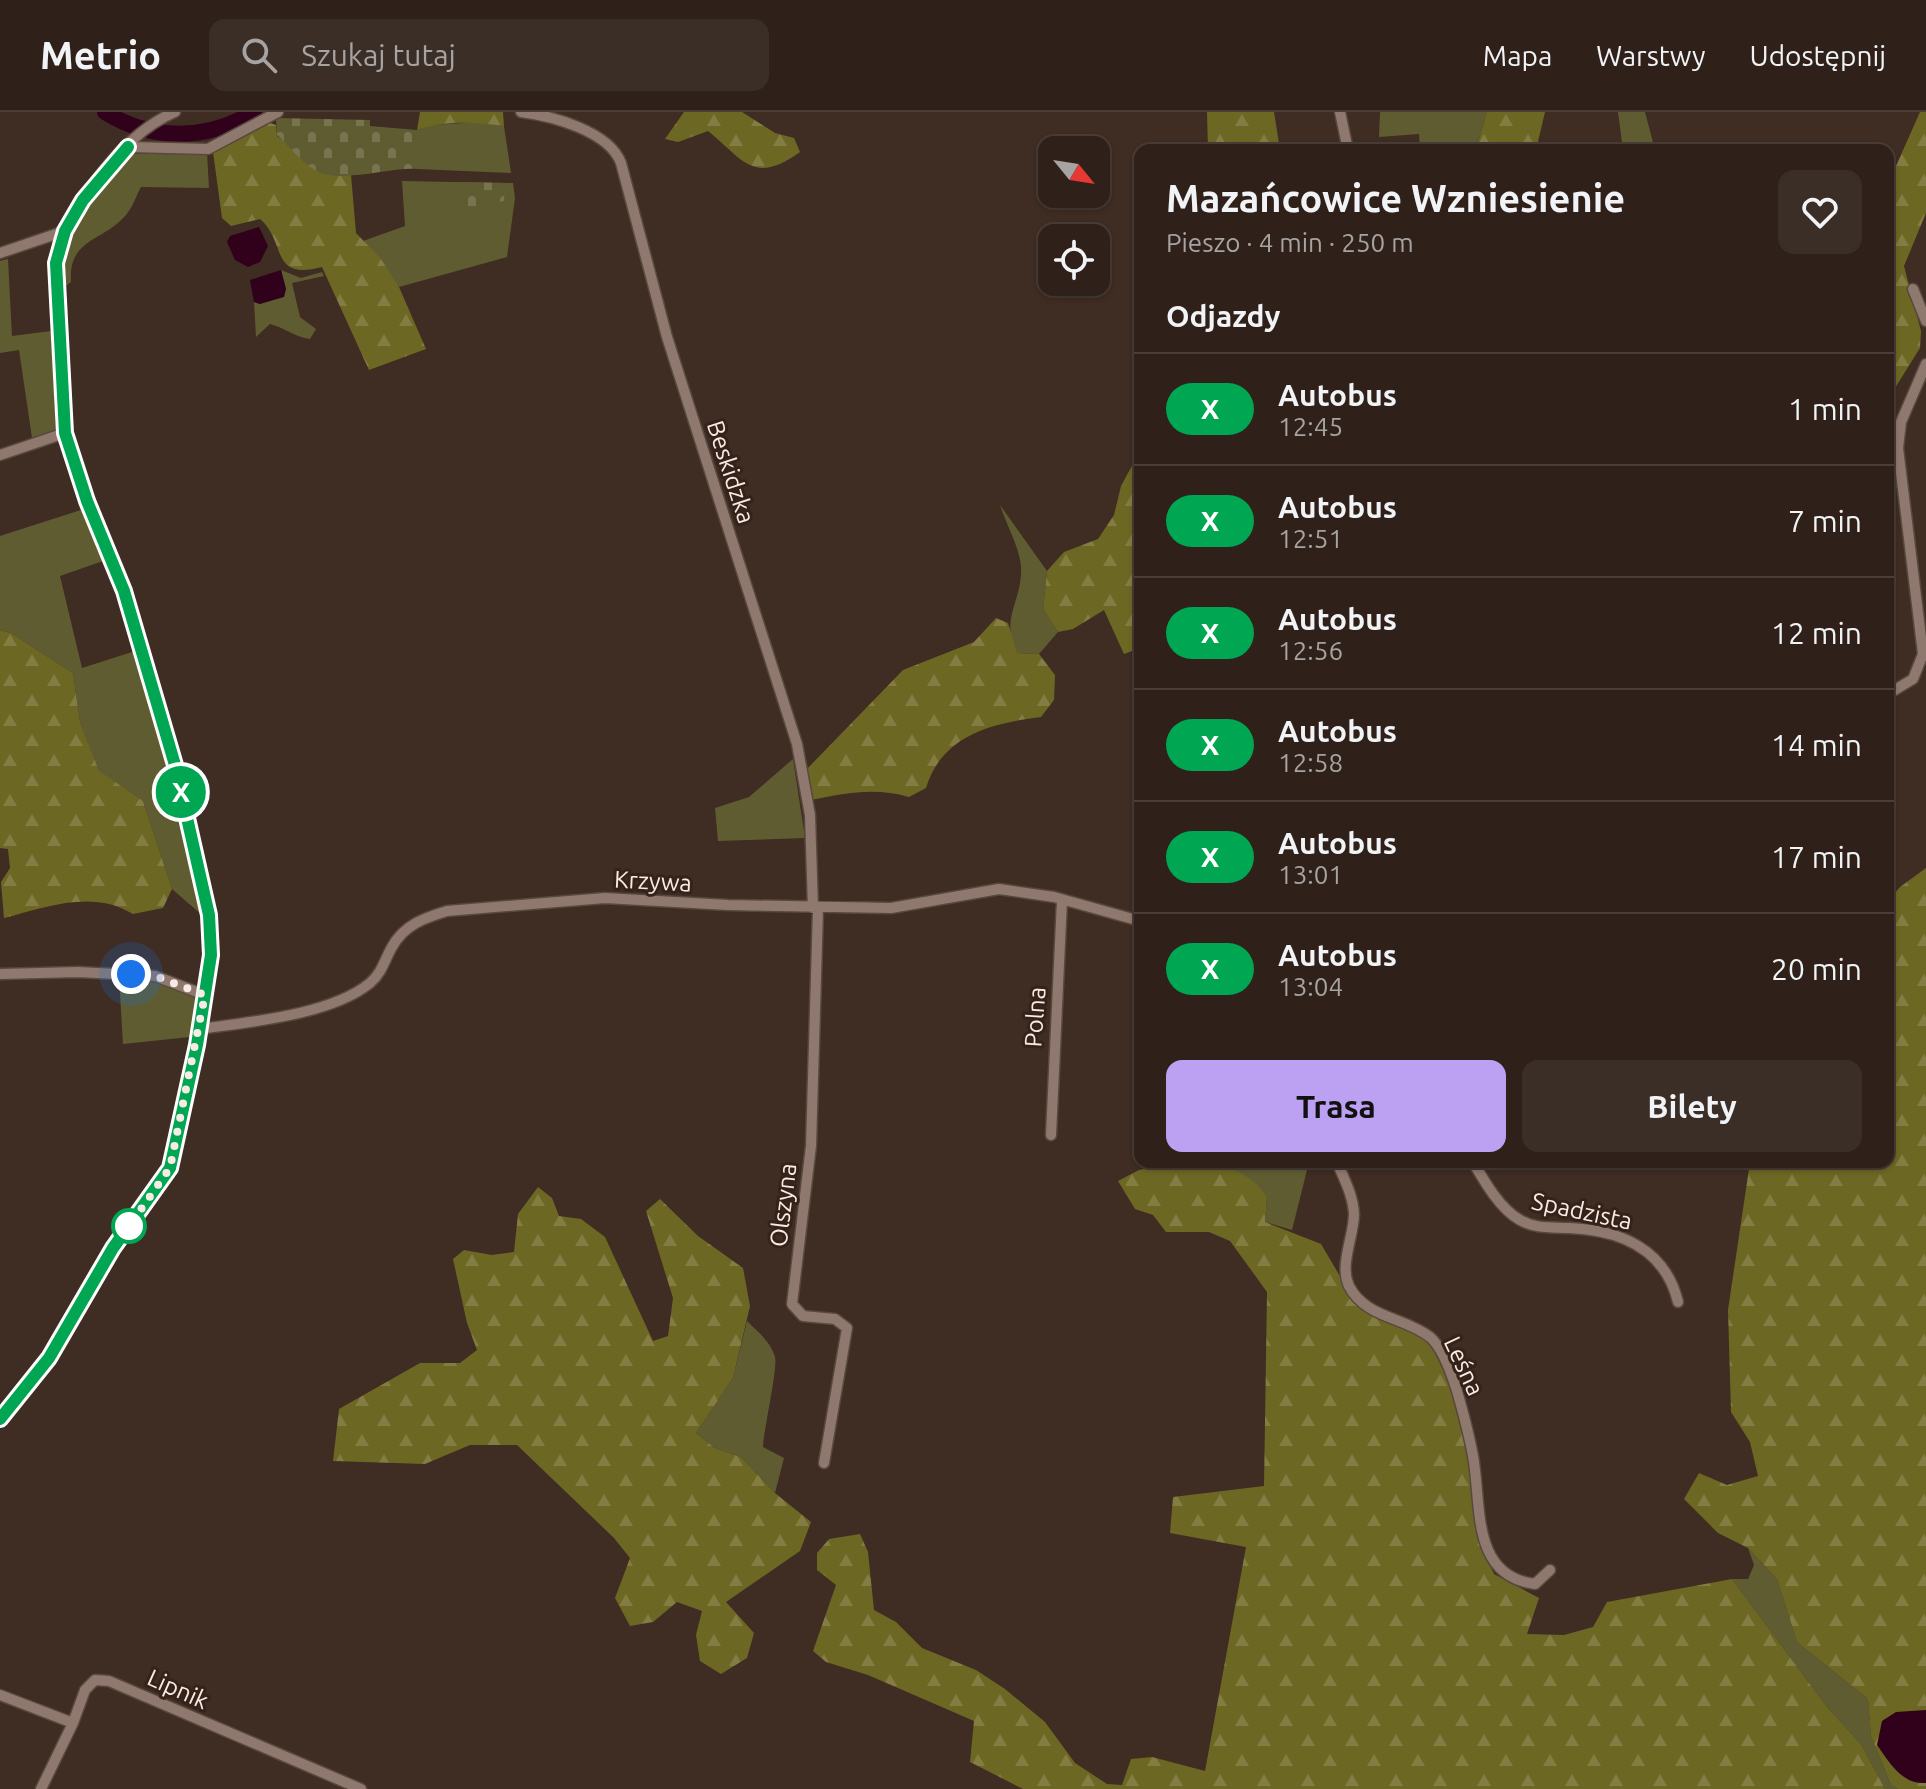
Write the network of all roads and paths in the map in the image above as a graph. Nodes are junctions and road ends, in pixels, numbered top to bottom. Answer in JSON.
{"nodes":[{"id":1,"x":174,"y":112,"type":"edge"},
{"id":2,"x":278,"y":112,"type":"edge"},
{"id":3,"x":521,"y":112,"type":"edge"},
{"id":4,"x":1340,"y":112,"type":"edge"},
{"id":5,"x":132,"y":144,"type":"junction"},
{"id":6,"x":1347,"y":144,"type":"edge"},
{"id":7,"x":65,"y":231,"type":"junction"},
{"id":8,"x":0,"y":253,"type":"edge"},
{"id":9,"x":1913,"y":289,"type":"dead end"},
{"id":10,"x":1926,"y":321,"type":"edge"},
{"id":11,"x":1926,"y":364,"type":"edge"},
{"id":12,"x":65,"y":433,"type":"junction"},
{"id":13,"x":0,"y":455,"type":"edge"},
{"id":14,"x":1894,"y":690,"type":"edge"},
{"id":15,"x":1062,"y":900,"type":"junction"},
{"id":16,"x":816,"y":908,"type":"junction"},
{"id":17,"x":1134,"y":919,"type":"edge"},
{"id":18,"x":0,"y":974,"type":"edge"},
{"id":19,"x":205,"y":995,"type":"junction"},
{"id":20,"x":200,"y":1029,"type":"junction"},
{"id":21,"x":1051,"y":1135,"type":"dead end"},
{"id":22,"x":1339,"y":1168,"type":"edge"},
{"id":23,"x":1477,"y":1168,"type":"edge"},
{"id":24,"x":1678,"y":1302,"type":"dead end"},
{"id":25,"x":0,"y":1419,"type":"edge"},
{"id":26,"x":824,"y":1463,"type":"dead end"},
{"id":27,"x":1550,"y":1570,"type":"dead end"},
{"id":28,"x":0,"y":1695,"type":"edge"},
{"id":29,"x":73,"y":1723,"type":"junction"},
{"id":30,"x":41,"y":1789,"type":"edge"},
{"id":31,"x":361,"y":1789,"type":"edge"}],
"edges":[{"from":1,"to":5,"type":"street"},
{"from":2,"to":5,"type":"street"},
{"from":3,"to":16,"type":"street","name":"Beskidzka"},
{"from":4,"to":6,"type":"street"},
{"from":5,"to":7,"type":"street"},
{"from":7,"to":8,"type":"street"},
{"from":7,"to":12,"type":"street"},
{"from":9,"to":10,"type":"street"},
{"from":11,"to":14,"type":"street"},
{"from":12,"to":13,"type":"street"},
{"from":12,"to":19,"type":"street"},
{"from":15,"to":16,"type":"street","name":"Krzywa"},
{"from":15,"to":17,"type":"street","name":"Krzywa"},
{"from":15,"to":21,"type":"street","name":"Polna"},
{"from":16,"to":20,"type":"street","name":"Krzywa"},
{"from":16,"to":26,"type":"street","name":"Olszyna"},
{"from":18,"to":19,"type":"street"},
{"from":19,"to":20,"type":"street"},
{"from":20,"to":25,"type":"street"},
{"from":22,"to":27,"type":"street","name":"Leśna"},
{"from":23,"to":24,"type":"street","name":"Spadzista"},
{"from":28,"to":29,"type":"street"},
{"from":29,"to":30,"type":"street","name":"Lipnik"},
{"from":29,"to":31,"type":"street","name":"Lipnik"}]}
